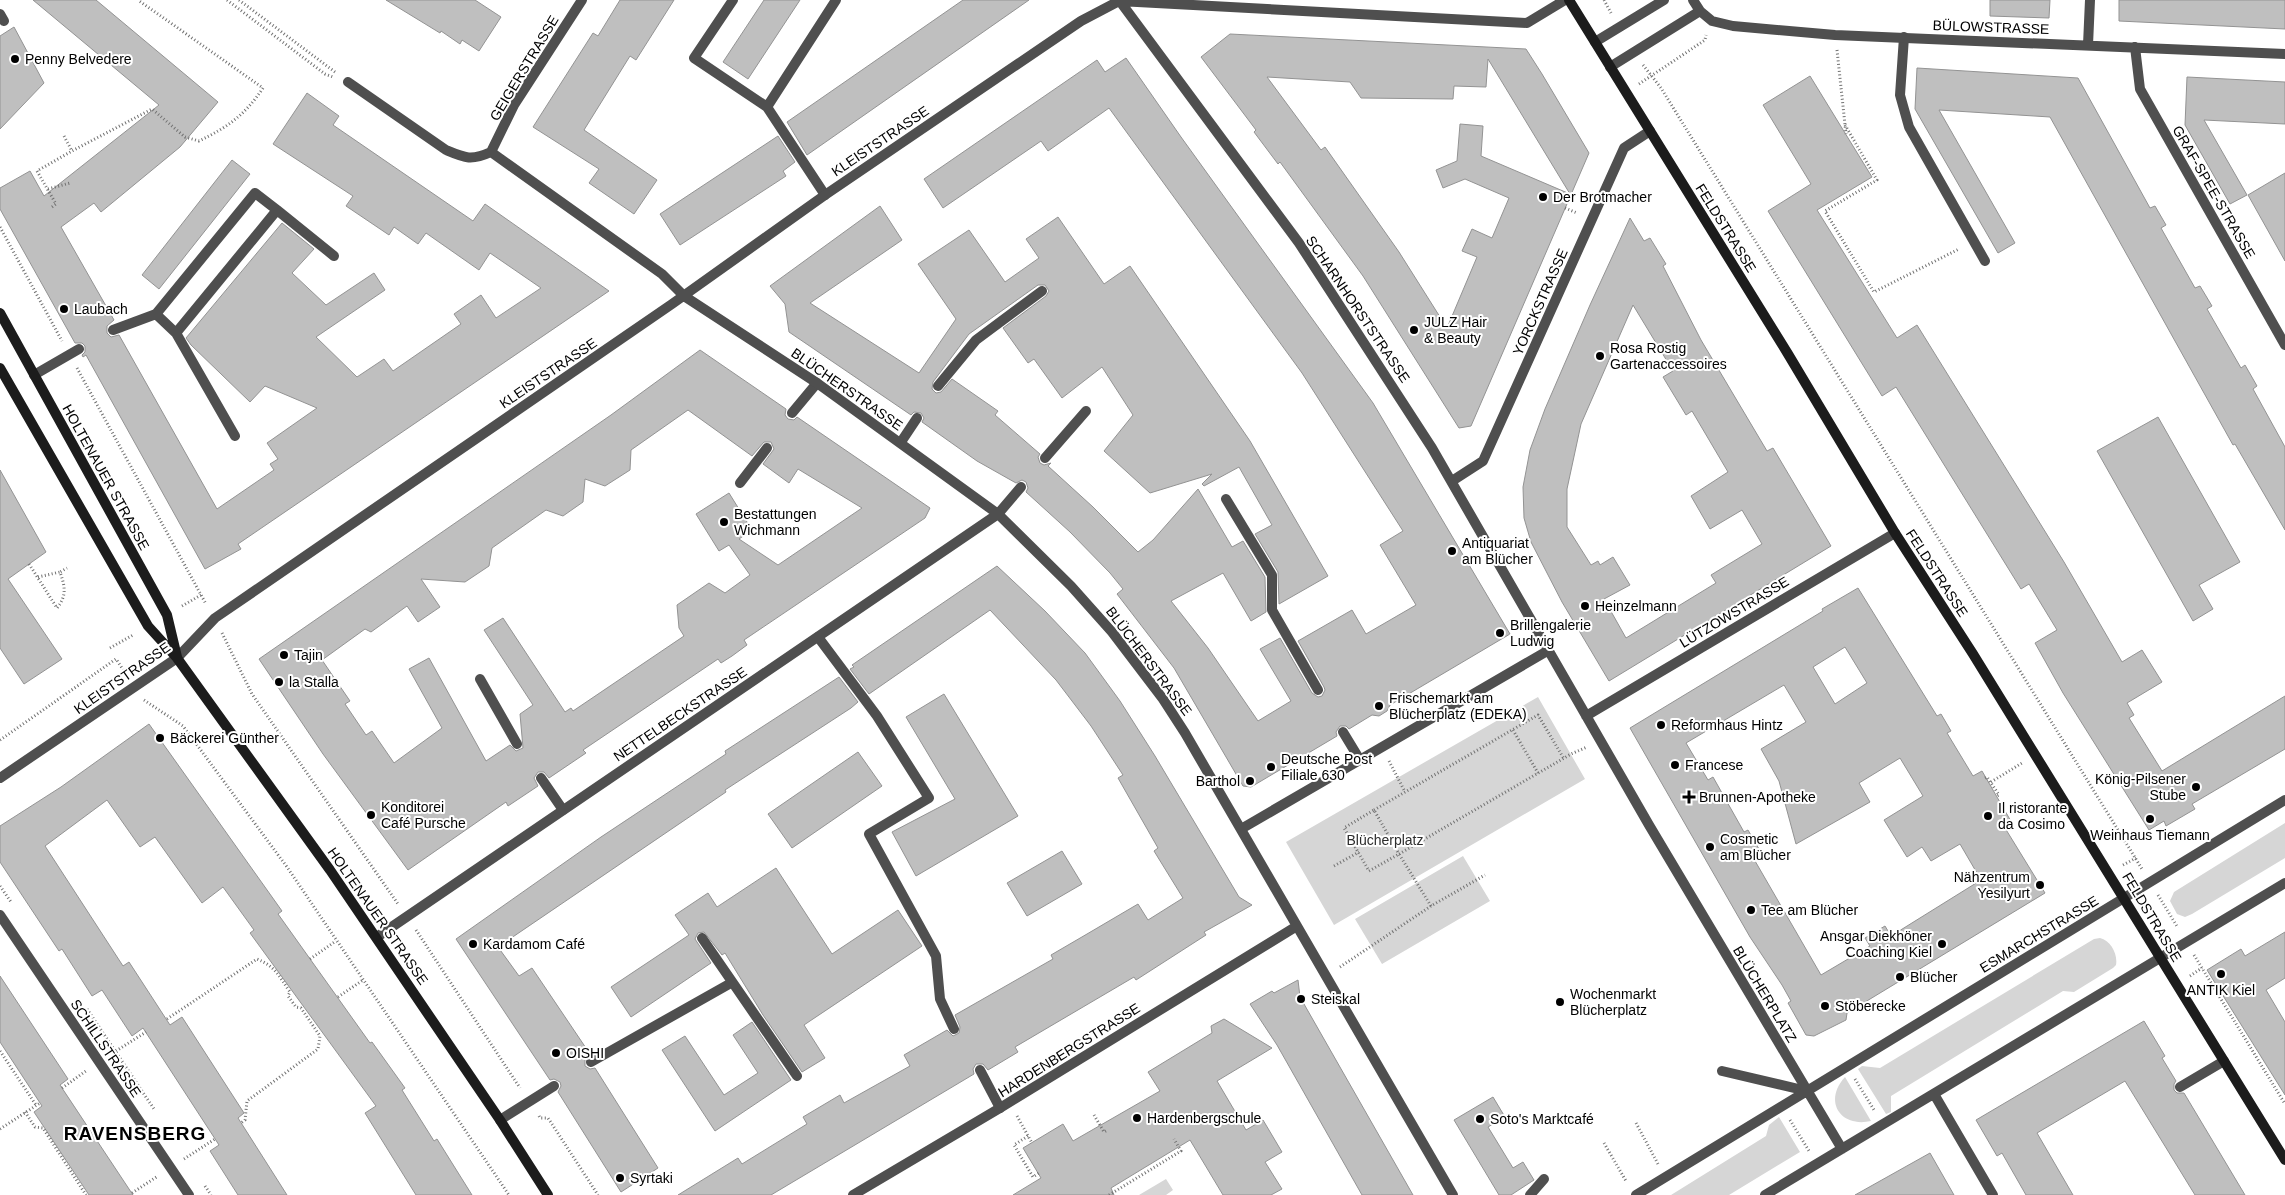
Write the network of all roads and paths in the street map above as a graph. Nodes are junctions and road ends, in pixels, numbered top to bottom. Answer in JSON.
{"nodes":[{"id":1,"x":138,"y":0,"type":"edge"},
{"id":2,"x":226,"y":0,"type":"edge"},
{"id":3,"x":239,"y":0,"type":"edge"},
{"id":4,"x":582,"y":0,"type":"edge"},
{"id":5,"x":733,"y":0,"type":"edge"},
{"id":6,"x":836,"y":0,"type":"edge"},
{"id":7,"x":1119,"y":0,"type":"edge"},
{"id":8,"x":1565,"y":0,"type":"edge"},
{"id":9,"x":1569,"y":0,"type":"edge"},
{"id":10,"x":1605,"y":0,"type":"edge"},
{"id":11,"x":1664,"y":0,"type":"edge"},
{"id":12,"x":1693,"y":0,"type":"edge"},
{"id":13,"x":2090,"y":0,"type":"edge"},
{"id":14,"x":1700,"y":11,"type":"junction"},
{"id":15,"x":1620,"y":27,"type":"junction"},
{"id":16,"x":1835,"y":35,"type":"junction"},
{"id":17,"x":1904,"y":37,"type":"junction"},
{"id":18,"x":1705,"y":40,"type":"dead end"},
{"id":19,"x":1595,"y":42,"type":"junction"},
{"id":20,"x":2088,"y":45,"type":"junction"},
{"id":21,"x":2134,"y":48,"type":"junction"},
{"id":22,"x":1635,"y":51,"type":"junction"},
{"id":23,"x":2285,"y":54,"type":"edge"},
{"id":24,"x":1610,"y":67,"type":"junction"},
{"id":25,"x":1651,"y":76,"type":"junction"},
{"id":26,"x":348,"y":82,"type":"junction"},
{"id":27,"x":767,"y":107,"type":"junction"},
{"id":28,"x":1845,"y":125,"type":"junction"},
{"id":29,"x":1650,"y":132,"type":"junction"},
{"id":30,"x":1846,"y":134,"type":"dead end"},
{"id":31,"x":64,"y":136,"type":"dead end"},
{"id":32,"x":72,"y":151,"type":"junction"},
{"id":33,"x":491,"y":152,"type":"junction"},
{"id":34,"x":70,"y":183,"type":"dead end"},
{"id":35,"x":48,"y":189,"type":"junction"},
{"id":36,"x":825,"y":196,"type":"junction"},
{"id":37,"x":52,"y":207,"type":"dead end"},
{"id":38,"x":277,"y":210,"type":"junction"},
{"id":39,"x":0,"y":227,"type":"edge"},
{"id":40,"x":1974,"y":241,"type":"junction"},
{"id":41,"x":334,"y":256,"type":"dead end"},
{"id":42,"x":1986,"y":261,"type":"dead end"},
{"id":43,"x":1042,"y":291,"type":"dead end"},
{"id":44,"x":684,"y":296,"type":"junction"},
{"id":45,"x":0,"y":314,"type":"edge"},
{"id":46,"x":156,"y":314,"type":"junction"},
{"id":47,"x":113,"y":330,"type":"dead end"},
{"id":48,"x":176,"y":332,"type":"junction"},
{"id":49,"x":2285,"y":345,"type":"edge"},
{"id":50,"x":74,"y":352,"type":"junction"},
{"id":51,"x":0,"y":368,"type":"edge"},
{"id":52,"x":34,"y":376,"type":"junction"},
{"id":53,"x":817,"y":383,"type":"junction"},
{"id":54,"x":938,"y":386,"type":"dead end"},
{"id":55,"x":1086,"y":411,"type":"dead end"},
{"id":56,"x":792,"y":414,"type":"dead end"},
{"id":57,"x":917,"y":418,"type":"dead end"},
{"id":58,"x":235,"y":436,"type":"dead end"},
{"id":59,"x":901,"y":442,"type":"junction"},
{"id":60,"x":767,"y":448,"type":"dead end"},
{"id":61,"x":1045,"y":458,"type":"dead end"},
{"id":62,"x":1452,"y":481,"type":"junction"},
{"id":63,"x":740,"y":484,"type":"dead end"},
{"id":64,"x":1021,"y":487,"type":"dead end"},
{"id":65,"x":1226,"y":499,"type":"dead end"},
{"id":66,"x":998,"y":514,"type":"junction"},
{"id":67,"x":1895,"y":533,"type":"junction"},
{"id":68,"x":29,"y":564,"type":"dead end"},
{"id":69,"x":67,"y":568,"type":"dead end"},
{"id":70,"x":60,"y":572,"type":"junction"},
{"id":71,"x":38,"y":577,"type":"junction"},
{"id":72,"x":201,"y":595,"type":"junction"},
{"id":73,"x":204,"y":600,"type":"dead end"},
{"id":74,"x":167,"y":615,"type":"junction"},
{"id":75,"x":148,"y":626,"type":"junction"},
{"id":76,"x":818,"y":636,"type":"junction"},
{"id":77,"x":110,"y":648,"type":"dead end"},
{"id":78,"x":1549,"y":650,"type":"junction"},
{"id":79,"x":177,"y":658,"type":"junction"},
{"id":80,"x":116,"y":659,"type":"dead end"},
{"id":81,"x":480,"y":679,"type":"dead end"},
{"id":82,"x":1318,"y":690,"type":"dead end"},
{"id":83,"x":145,"y":702,"type":"dead end"},
{"id":84,"x":1586,"y":716,"type":"junction"},
{"id":85,"x":1513,"y":730,"type":"junction"},
{"id":86,"x":1343,"y":732,"type":"dead end"},
{"id":87,"x":0,"y":740,"type":"edge"},
{"id":88,"x":517,"y":744,"type":"dead end"},
{"id":89,"x":1571,"y":754,"type":"dead end"},
{"id":90,"x":1564,"y":759,"type":"junction"},
{"id":91,"x":1360,"y":760,"type":"junction"},
{"id":92,"x":1538,"y":774,"type":"junction"},
{"id":93,"x":2004,"y":774,"type":"dead end"},
{"id":94,"x":1398,"y":777,"type":"dead end"},
{"id":95,"x":0,"y":778,"type":"edge"},
{"id":96,"x":541,"y":778,"type":"dead end"},
{"id":97,"x":1985,"y":778,"type":"dead end"},
{"id":98,"x":1992,"y":785,"type":"junction"},
{"id":99,"x":1405,"y":792,"type":"junction"},
{"id":100,"x":1997,"y":796,"type":"dead end"},
{"id":101,"x":2285,"y":800,"type":"edge"},
{"id":102,"x":563,"y":810,"type":"junction"},
{"id":103,"x":1374,"y":810,"type":"junction"},
{"id":104,"x":1241,"y":829,"type":"junction"},
{"id":105,"x":1359,"y":852,"type":"junction"},
{"id":106,"x":1400,"y":854,"type":"junction"},
{"id":107,"x":1334,"y":866,"type":"dead end"},
{"id":108,"x":1485,"y":875,"type":"dead end"},
{"id":109,"x":2285,"y":882,"type":"edge"},
{"id":110,"x":2151,"y":883,"type":"junction"},
{"id":111,"x":2124,"y":899,"type":"junction"},
{"id":112,"x":1431,"y":906,"type":"junction"},
{"id":113,"x":0,"y":915,"type":"edge"},
{"id":114,"x":1297,"y":926,"type":"junction"},
{"id":115,"x":377,"y":938,"type":"junction"},
{"id":116,"x":702,"y":938,"type":"dead end"},
{"id":117,"x":336,"y":941,"type":"junction"},
{"id":118,"x":2187,"y":942,"type":"junction"},
{"id":119,"x":310,"y":959,"type":"dead end"},
{"id":120,"x":2161,"y":959,"type":"junction"},
{"id":121,"x":1326,"y":975,"type":"junction"},
{"id":122,"x":363,"y":980,"type":"junction"},
{"id":123,"x":731,"y":983,"type":"junction"},
{"id":124,"x":338,"y":997,"type":"dead end"},
{"id":125,"x":167,"y":1019,"type":"dead end"},
{"id":126,"x":954,"y":1029,"type":"dead end"},
{"id":127,"x":0,"y":1052,"type":"edge"},
{"id":128,"x":2224,"y":1061,"type":"junction"},
{"id":129,"x":591,"y":1062,"type":"dead end"},
{"id":130,"x":1847,"y":1066,"type":"junction"},
{"id":131,"x":980,"y":1070,"type":"dead end"},
{"id":132,"x":1722,"y":1071,"type":"dead end"},
{"id":133,"x":797,"y":1076,"type":"dead end"},
{"id":134,"x":554,"y":1086,"type":"dead end"},
{"id":135,"x":2180,"y":1087,"type":"dead end"},
{"id":136,"x":1807,"y":1090,"type":"junction"},
{"id":137,"x":1934,"y":1094,"type":"junction"},
{"id":138,"x":40,"y":1103,"type":"dead end"},
{"id":139,"x":2285,"y":1104,"type":"edge"},
{"id":140,"x":36,"y":1105,"type":"junction"},
{"id":141,"x":1004,"y":1106,"type":"junction"},
{"id":142,"x":25,"y":1112,"type":"junction"},
{"id":143,"x":1094,"y":1115,"type":"dead end"},
{"id":144,"x":500,"y":1120,"type":"junction"},
{"id":145,"x":241,"y":1123,"type":"dead end"},
{"id":146,"x":1636,"y":1123,"type":"dead end"},
{"id":147,"x":1882,"y":1125,"type":"junction"},
{"id":148,"x":0,"y":1129,"type":"edge"},
{"id":149,"x":1106,"y":1131,"type":"dead end"},
{"id":150,"x":1028,"y":1136,"type":"junction"},
{"id":151,"x":1174,"y":1140,"type":"dead end"},
{"id":152,"x":1604,"y":1142,"type":"dead end"},
{"id":153,"x":1032,"y":1143,"type":"dead end"},
{"id":154,"x":1842,"y":1149,"type":"junction"},
{"id":155,"x":2285,"y":1160,"type":"edge"},
{"id":156,"x":1039,"y":1174,"type":"dead end"},
{"id":157,"x":1665,"y":1177,"type":"junction"},
{"id":158,"x":1544,"y":1179,"type":"dead end"},
{"id":159,"x":1629,"y":1187,"type":"dead end"},
{"id":160,"x":86,"y":1195,"type":"edge"},
{"id":161,"x":189,"y":1195,"type":"edge"},
{"id":162,"x":509,"y":1195,"type":"edge"},
{"id":163,"x":548,"y":1195,"type":"edge"},
{"id":164,"x":853,"y":1195,"type":"edge"},
{"id":165,"x":1109,"y":1195,"type":"edge"},
{"id":166,"x":1453,"y":1195,"type":"edge"},
{"id":167,"x":1530,"y":1195,"type":"edge"},
{"id":168,"x":1636,"y":1195,"type":"edge"},
{"id":169,"x":1765,"y":1195,"type":"edge"},
{"id":170,"x":1992,"y":1195,"type":"edge"}],
"edges":[{"from":1,"to":32,"type":"path"},
{"from":2,"to":26,"type":"path"},
{"from":3,"to":26,"type":"path"},
{"from":4,"to":33,"type":"street","name":"GEIGERSTRASSE"},
{"from":5,"to":27,"type":"street"},
{"from":6,"to":27,"type":"street"},
{"from":7,"to":8,"type":"street"},
{"from":7,"to":36,"type":"street","name":"KLEISTSTRASSE"},
{"from":7,"to":62,"type":"street","name":"SCHARNHORSTSTRASSE"},
{"from":9,"to":19,"type":"main road","name":"FELDSTRASSE"},
{"from":10,"to":15,"type":"path"},
{"from":11,"to":15,"type":"street"},
{"from":12,"to":14,"type":"street","name":"BÜLOWSTRASSE"},
{"from":13,"to":20,"type":"street"},
{"from":14,"to":16,"type":"street","name":"BÜLOWSTRASSE"},
{"from":14,"to":22,"type":"street"},
{"from":15,"to":19,"type":"street"},
{"from":16,"to":17,"type":"street","name":"BÜLOWSTRASSE"},
{"from":16,"to":28,"type":"path"},
{"from":17,"to":20,"type":"street","name":"BÜLOWSTRASSE"},
{"from":17,"to":40,"type":"street"},
{"from":18,"to":25,"type":"path"},
{"from":19,"to":24,"type":"main road","name":"FELDSTRASSE"},
{"from":20,"to":21,"type":"street","name":"BÜLOWSTRASSE"},
{"from":21,"to":23,"type":"street","name":"BÜLOWSTRASSE"},
{"from":21,"to":49,"type":"street","name":"GRAF-SPEE-STRASSE"},
{"from":22,"to":24,"type":"street"},
{"from":22,"to":25,"type":"path"},
{"from":24,"to":29,"type":"main road","name":"FELDSTRASSE"},
{"from":25,"to":110,"type":"path"},
{"from":26,"to":33,"type":"street"},
{"from":27,"to":36,"type":"street"},
{"from":28,"to":30,"type":"path"},
{"from":28,"to":40,"type":"path"},
{"from":29,"to":62,"type":"street","name":"YORCKSTRASSE"},
{"from":29,"to":67,"type":"main road","name":"FELDSTRASSE"},
{"from":31,"to":32,"type":"path"},
{"from":32,"to":35,"type":"path"},
{"from":33,"to":44,"type":"street","name":"BLÜCHERSTRASSE"},
{"from":34,"to":35,"type":"path"},
{"from":35,"to":37,"type":"path"},
{"from":36,"to":44,"type":"street","name":"KLEISTSTRASSE"},
{"from":38,"to":41,"type":"street"},
{"from":38,"to":46,"type":"street"},
{"from":38,"to":48,"type":"street"},
{"from":39,"to":50,"type":"path"},
{"from":40,"to":42,"type":"street"},
{"from":43,"to":54,"type":"street"},
{"from":44,"to":53,"type":"street","name":"BLÜCHERSTRASSE"},
{"from":44,"to":79,"type":"street","name":"KLEISTSTRASSE"},
{"from":45,"to":52,"type":"main road","name":"HOLTENAUER STRASSE"},
{"from":46,"to":47,"type":"street"},
{"from":46,"to":48,"type":"street"},
{"from":48,"to":58,"type":"street"},
{"from":50,"to":52,"type":"street"},
{"from":50,"to":72,"type":"path"},
{"from":51,"to":75,"type":"main road","name":"HOLTENAUER STRASSE"},
{"from":52,"to":74,"type":"main road","name":"HOLTENAUER STRASSE"},
{"from":53,"to":56,"type":"street"},
{"from":53,"to":59,"type":"street","name":"BLÜCHERSTRASSE"},
{"from":55,"to":61,"type":"street"},
{"from":57,"to":59,"type":"street"},
{"from":59,"to":66,"type":"street","name":"BLÜCHERSTRASSE"},
{"from":60,"to":63,"type":"street"},
{"from":62,"to":78,"type":"street","name":"SCHARNHORSTSTRASSE"},
{"from":64,"to":66,"type":"street","name":"NETTELBECKSTRASSE"},
{"from":65,"to":82,"type":"street"},
{"from":66,"to":76,"type":"street","name":"NETTELBECKSTRASSE"},
{"from":66,"to":104,"type":"street","name":"BLÜCHERSTRASSE"},
{"from":67,"to":84,"type":"street","name":"LÜTZOWSTRASSE"},
{"from":67,"to":111,"type":"main road","name":"FELDSTRASSE"},
{"from":68,"to":71,"type":"path"},
{"from":69,"to":70,"type":"path"},
{"from":70,"to":71,"type":"path"},
{"from":70,"to":71,"type":"path"},
{"from":72,"to":73,"type":"path"},
{"from":72,"to":74,"type":"path"},
{"from":74,"to":79,"type":"main road","name":"HOLTENAUER STRASSE"},
{"from":75,"to":77,"type":"path"},
{"from":75,"to":79,"type":"main road","name":"HOLTENAUER STRASSE"},
{"from":76,"to":102,"type":"street","name":"NETTELBECKSTRASSE"},
{"from":76,"to":126,"type":"street"},
{"from":78,"to":84,"type":"street","name":"BLÜCHERPLATZ"},
{"from":78,"to":91,"type":"street"},
{"from":79,"to":95,"type":"street","name":"KLEISTSTRASSE"},
{"from":79,"to":115,"type":"main road","name":"HOLTENAUER STRASSE"},
{"from":80,"to":87,"type":"path"},
{"from":81,"to":88,"type":"street"},
{"from":83,"to":117,"type":"path"},
{"from":84,"to":136,"type":"street","name":"BLÜCHERPLATZ"},
{"from":85,"to":90,"type":"path"},
{"from":85,"to":92,"type":"path"},
{"from":85,"to":99,"type":"path"},
{"from":86,"to":91,"type":"street"},
{"from":89,"to":90,"type":"path"},
{"from":90,"to":92,"type":"path"},
{"from":91,"to":104,"type":"street"},
{"from":92,"to":106,"type":"path"},
{"from":93,"to":98,"type":"path"},
{"from":94,"to":99,"type":"path"},
{"from":96,"to":102,"type":"street"},
{"from":97,"to":98,"type":"path"},
{"from":98,"to":100,"type":"path"},
{"from":99,"to":103,"type":"path"},
{"from":101,"to":110,"type":"street","name":"ESMARCHSTRASSE"},
{"from":102,"to":115,"type":"street","name":"NETTELBECKSTRASSE"},
{"from":103,"to":105,"type":"path"},
{"from":103,"to":106,"type":"path"},
{"from":104,"to":114,"type":"street"},
{"from":105,"to":106,"type":"path"},
{"from":105,"to":107,"type":"path"},
{"from":106,"to":112,"type":"path"},
{"from":108,"to":112,"type":"path"},
{"from":109,"to":118,"type":"street"},
{"from":110,"to":111,"type":"street","name":"ESMARCHSTRASSE"},
{"from":110,"to":118,"type":"path"},
{"from":111,"to":120,"type":"main road","name":"FELDSTRASSE"},
{"from":111,"to":130,"type":"street","name":"ESMARCHSTRASSE"},
{"from":112,"to":121,"type":"path"},
{"from":113,"to":161,"type":"street","name":"SCHILLSTRASSE"},
{"from":114,"to":121,"type":"street"},
{"from":114,"to":141,"type":"street","name":"HARDENBERGSTRASSE"},
{"from":115,"to":144,"type":"main road","name":"HOLTENAUER STRASSE"},
{"from":116,"to":123,"type":"street"},
{"from":117,"to":119,"type":"path"},
{"from":117,"to":122,"type":"path"},
{"from":118,"to":120,"type":"street"},
{"from":118,"to":139,"type":"path"},
{"from":120,"to":128,"type":"main road","name":"FELDSTRASSE"},
{"from":120,"to":137,"type":"street"},
{"from":121,"to":166,"type":"street"},
{"from":122,"to":124,"type":"path"},
{"from":122,"to":162,"type":"path"},
{"from":123,"to":129,"type":"street"},
{"from":123,"to":133,"type":"street"},
{"from":125,"to":145,"type":"path"},
{"from":127,"to":140,"type":"path"},
{"from":128,"to":135,"type":"street"},
{"from":128,"to":155,"type":"main road","name":"FELDSTRASSE"},
{"from":130,"to":136,"type":"street","name":"ESMARCHSTRASSE"},
{"from":130,"to":147,"type":"path"},
{"from":131,"to":141,"type":"street"},
{"from":132,"to":136,"type":"street"},
{"from":134,"to":144,"type":"street"},
{"from":136,"to":154,"type":"street"},
{"from":136,"to":157,"type":"street","name":"ESMARCHSTRASSE"},
{"from":137,"to":147,"type":"street"},
{"from":137,"to":170,"type":"street"},
{"from":138,"to":140,"type":"path"},
{"from":140,"to":142,"type":"path"},
{"from":141,"to":150,"type":"path"},
{"from":141,"to":164,"type":"street","name":"HARDENBERGSTRASSE"},
{"from":142,"to":148,"type":"path"},
{"from":142,"to":160,"type":"path"},
{"from":143,"to":149,"type":"path"},
{"from":144,"to":163,"type":"main road","name":"HOLTENAUER STRASSE"},
{"from":146,"to":157,"type":"path"},
{"from":147,"to":154,"type":"street"},
{"from":150,"to":153,"type":"path"},
{"from":150,"to":156,"type":"path"},
{"from":151,"to":165,"type":"path"},
{"from":152,"to":159,"type":"path"},
{"from":154,"to":169,"type":"street"},
{"from":157,"to":168,"type":"street","name":"ESMARCHSTRASSE"},
{"from":158,"to":167,"type":"street"}]}
